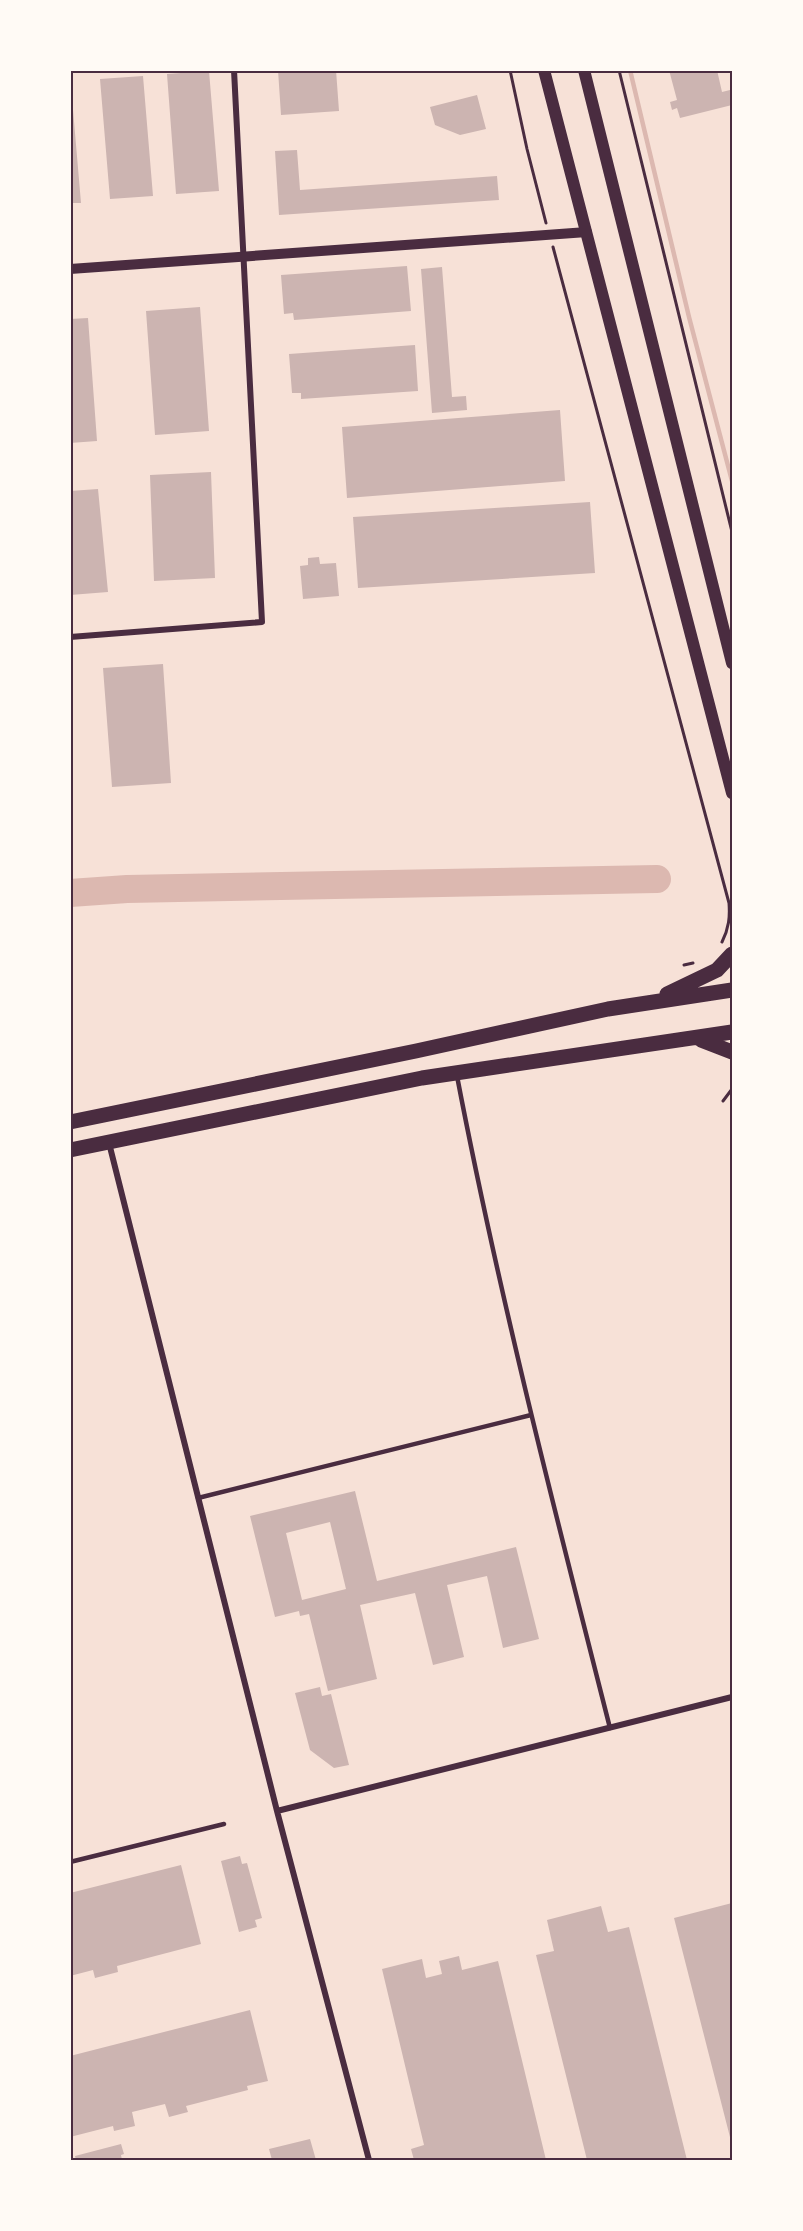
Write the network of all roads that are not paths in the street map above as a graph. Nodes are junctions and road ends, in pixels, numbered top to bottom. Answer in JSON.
{"nodes":[{"id":1,"x":234,"y":70,"type":"edge"},
{"id":2,"x":544,"y":70,"type":"edge"},
{"id":3,"x":584,"y":70,"type":"edge"},
{"id":4,"x":587,"y":232,"type":"junction"},
{"id":5,"x":244,"y":257,"type":"junction"},
{"id":6,"x":70,"y":269,"type":"edge"},
{"id":7,"x":70,"y":637,"type":"edge"},
{"id":8,"x":729,"y":639,"type":"edge"},
{"id":9,"x":732,"y":663,"type":"edge"},
{"id":10,"x":732,"y":793,"type":"edge"},
{"id":11,"x":726,"y":949,"type":"edge"},
{"id":12,"x":732,"y":990,"type":"edge"},
{"id":13,"x":650,"y":1001,"type":"junction"},
{"id":14,"x":732,"y":1032,"type":"edge"},
{"id":15,"x":692,"y":1039,"type":"junction"},
{"id":16,"x":732,"y":1052,"type":"edge"},
{"id":17,"x":456,"y":1073,"type":"junction"},
{"id":18,"x":70,"y":1122,"type":"edge"},
{"id":19,"x":109,"y":1142,"type":"junction"},
{"id":20,"x":70,"y":1150,"type":"edge"},
{"id":21,"x":531,"y":1415,"type":"junction"},
{"id":22,"x":198,"y":1498,"type":"junction"},
{"id":23,"x":732,"y":1697,"type":"edge"},
{"id":24,"x":610,"y":1728,"type":"junction"},
{"id":25,"x":276,"y":1811,"type":"junction"},
{"id":26,"x":224,"y":1824,"type":"dead end"},
{"id":27,"x":70,"y":1862,"type":"edge"},
{"id":28,"x":369,"y":2160,"type":"edge"}],
"edges":[{"from":1,"to":5,"type":"street"},
{"from":2,"to":4,"type":"main road"},
{"from":3,"to":8,"type":"main road"},
{"from":4,"to":5,"type":"street"},
{"from":4,"to":10,"type":"main road"},
{"from":5,"to":6,"type":"street"},
{"from":5,"to":7,"type":"street"},
{"from":8,"to":9,"type":"main road"},
{"from":11,"to":13,"type":"main road"},
{"from":12,"to":13,"type":"main road"},
{"from":13,"to":18,"type":"main road"},
{"from":14,"to":15,"type":"main road"},
{"from":15,"to":16,"type":"main road"},
{"from":15,"to":17,"type":"main road"},
{"from":17,"to":19,"type":"main road"},
{"from":17,"to":21,"type":"lane"},
{"from":19,"to":20,"type":"main road"},
{"from":19,"to":22,"type":"street"},
{"from":21,"to":22,"type":"lane"},
{"from":21,"to":24,"type":"lane"},
{"from":22,"to":25,"type":"street"},
{"from":23,"to":24,"type":"street"},
{"from":24,"to":25,"type":"street"},
{"from":25,"to":28,"type":"street"},
{"from":26,"to":27,"type":"lane"}]}
